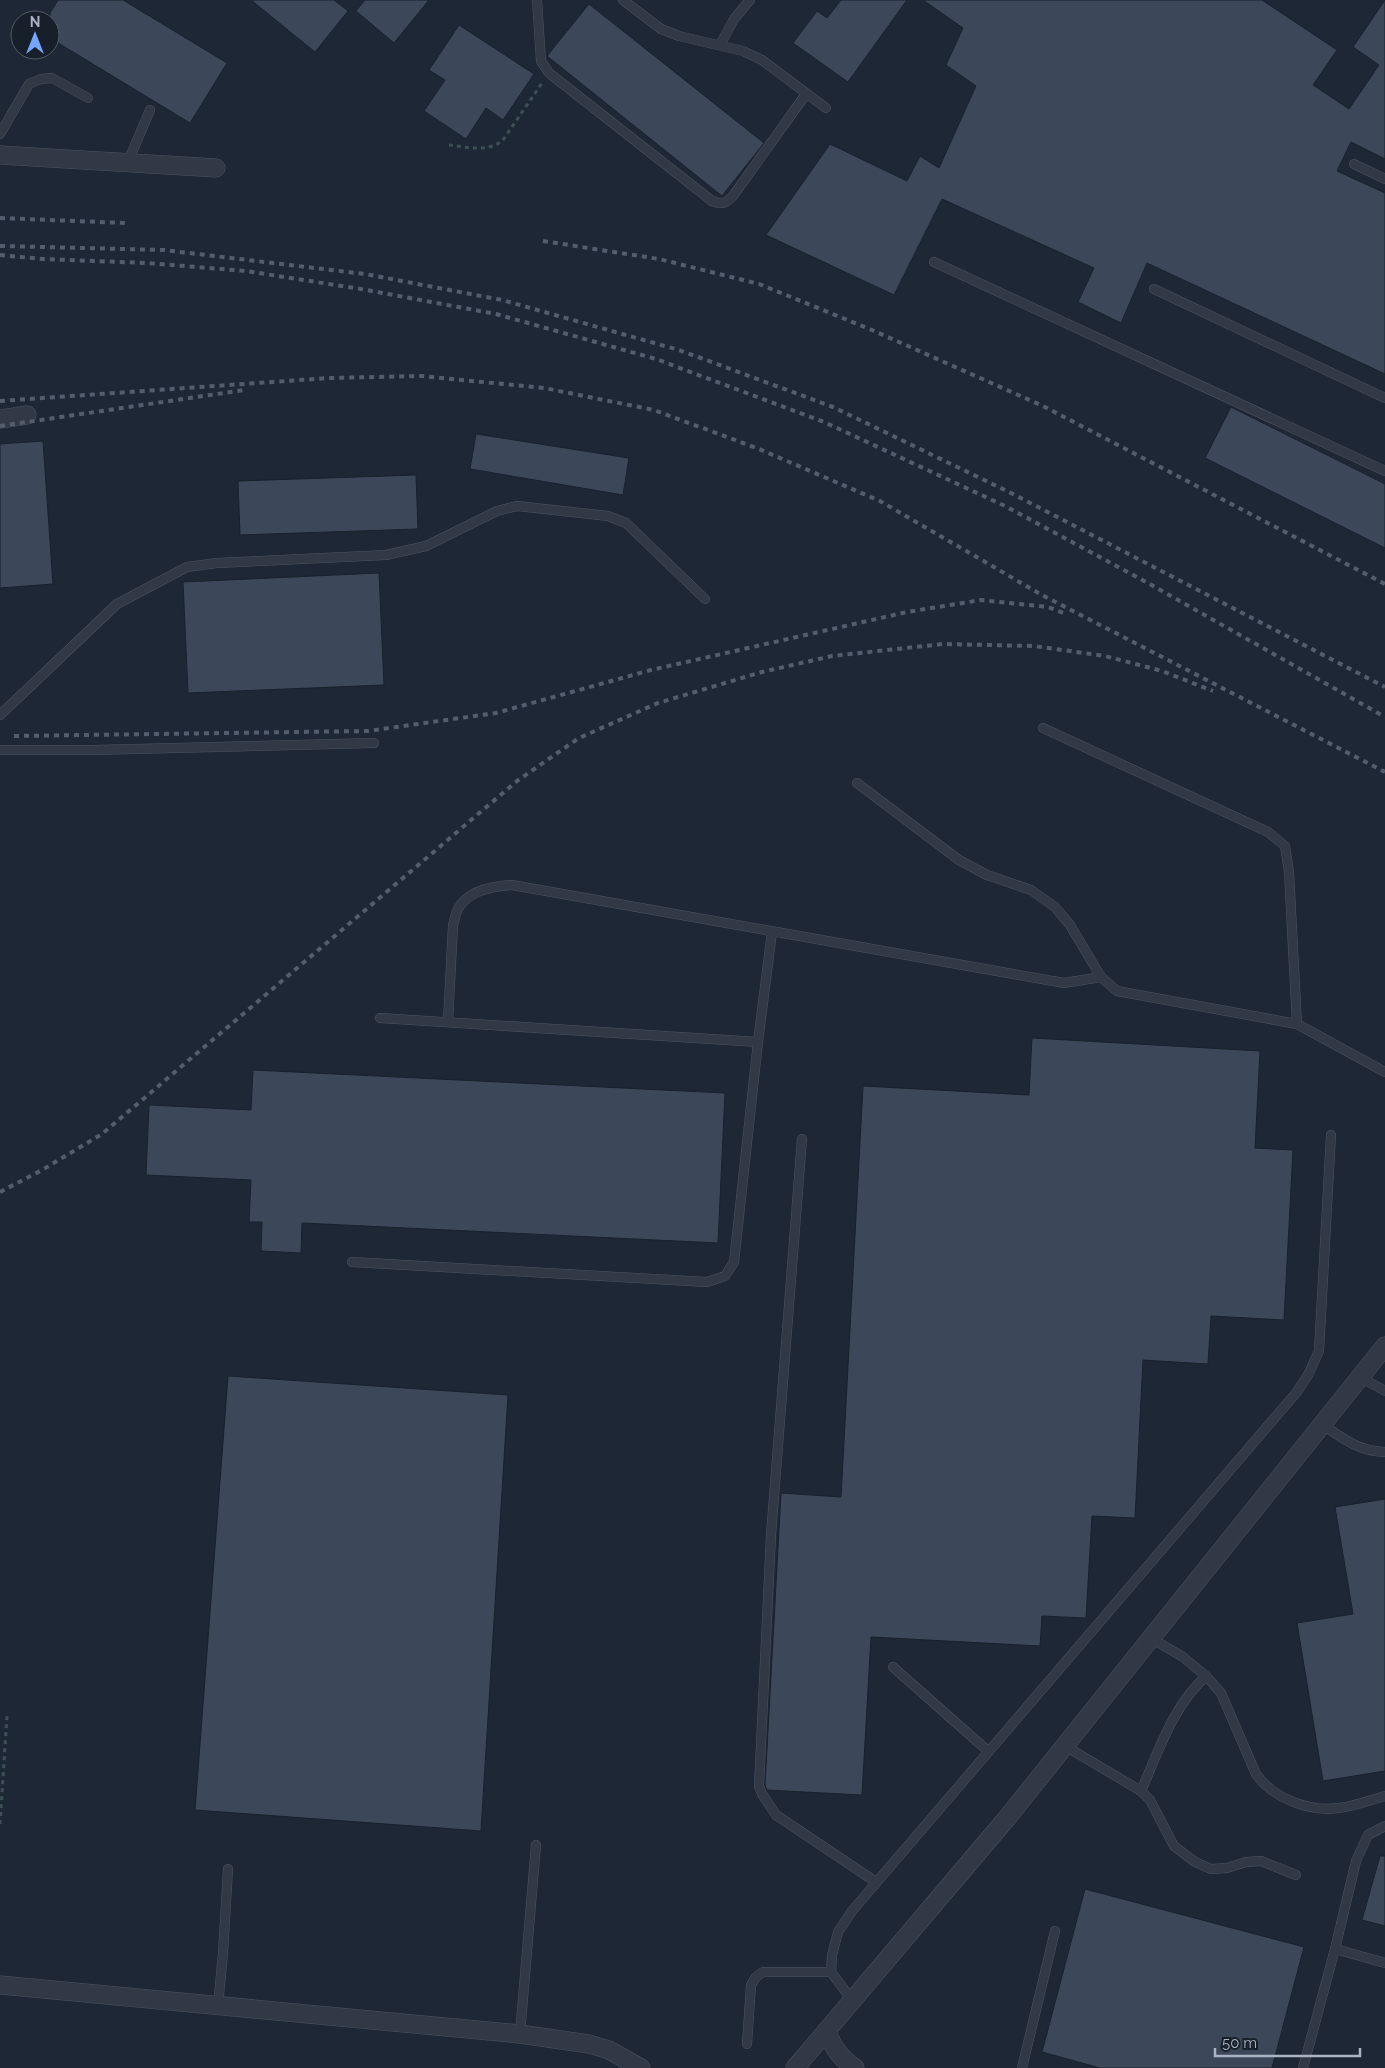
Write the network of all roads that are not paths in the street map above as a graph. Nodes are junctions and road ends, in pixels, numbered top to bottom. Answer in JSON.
{"nodes":[{"id":1,"x":537,"y":0,"type":"edge"},
{"id":2,"x":623,"y":0,"type":"edge"},
{"id":3,"x":750,"y":0,"type":"edge"},
{"id":4,"x":720,"y":46,"type":"junction"},
{"id":5,"x":806,"y":94,"type":"junction"},
{"id":6,"x":88,"y":98,"type":"dead end"},
{"id":7,"x":826,"y":108,"type":"dead end"},
{"id":8,"x":150,"y":110,"type":"dead end"},
{"id":9,"x":0,"y":134,"type":"edge"},
{"id":10,"x":0,"y":155,"type":"edge"},
{"id":11,"x":128,"y":162,"type":"junction"},
{"id":12,"x":1354,"y":164,"type":"dead end"},
{"id":13,"x":216,"y":168,"type":"dead end"},
{"id":14,"x":1385,"y":179,"type":"edge"},
{"id":15,"x":934,"y":262,"type":"dead end"},
{"id":16,"x":1154,"y":289,"type":"dead end"},
{"id":17,"x":1385,"y":398,"type":"edge"},
{"id":18,"x":27,"y":415,"type":"dead end"},
{"id":19,"x":0,"y":419,"type":"edge"},
{"id":20,"x":1385,"y":471,"type":"edge"},
{"id":21,"x":705,"y":599,"type":"dead end"},
{"id":22,"x":0,"y":715,"type":"edge"},
{"id":23,"x":1042,"y":728,"type":"dead end"},
{"id":24,"x":374,"y":743,"type":"dead end"},
{"id":25,"x":0,"y":750,"type":"edge"},
{"id":26,"x":857,"y":783,"type":"dead end"},
{"id":27,"x":772,"y":932,"type":"junction"},
{"id":28,"x":1101,"y":977,"type":"junction"},
{"id":29,"x":380,"y":1018,"type":"dead end"},
{"id":30,"x":448,"y":1022,"type":"junction"},
{"id":31,"x":1297,"y":1024,"type":"junction"},
{"id":32,"x":758,"y":1042,"type":"junction"},
{"id":33,"x":1385,"y":1072,"type":"edge"},
{"id":34,"x":1331,"y":1135,"type":"dead end"},
{"id":35,"x":802,"y":1139,"type":"dead end"},
{"id":36,"x":352,"y":1262,"type":"dead end"},
{"id":37,"x":1385,"y":1346,"type":"edge"},
{"id":38,"x":1360,"y":1377,"type":"junction"},
{"id":39,"x":1385,"y":1391,"type":"edge"},
{"id":40,"x":1322,"y":1424,"type":"junction"},
{"id":41,"x":1385,"y":1452,"type":"edge"},
{"id":42,"x":1151,"y":1638,"type":"junction"},
{"id":43,"x":893,"y":1667,"type":"dead end"},
{"id":44,"x":1206,"y":1676,"type":"junction"},
{"id":45,"x":1065,"y":1746,"type":"junction"},
{"id":46,"x":988,"y":1751,"type":"junction"},
{"id":47,"x":1141,"y":1791,"type":"junction"},
{"id":48,"x":1385,"y":1796,"type":"edge"},
{"id":49,"x":1385,"y":1826,"type":"edge"},
{"id":50,"x":536,"y":1845,"type":"dead end"},
{"id":51,"x":228,"y":1869,"type":"dead end"},
{"id":52,"x":1296,"y":1875,"type":"dead end"},
{"id":53,"x":876,"y":1882,"type":"junction"},
{"id":54,"x":1055,"y":1931,"type":"dead end"},
{"id":55,"x":1334,"y":1949,"type":"junction"},
{"id":56,"x":1385,"y":1963,"type":"edge"},
{"id":57,"x":831,"y":1972,"type":"junction"},
{"id":58,"x":0,"y":1985,"type":"edge"},
{"id":59,"x":852,"y":2000,"type":"junction"},
{"id":60,"x":218,"y":2006,"type":"junction"},
{"id":61,"x":826,"y":2031,"type":"junction"},
{"id":62,"x":520,"y":2034,"type":"junction"},
{"id":63,"x":746,"y":2044,"type":"dead end"},
{"id":64,"x":641,"y":2068,"type":"edge"},
{"id":65,"x":795,"y":2068,"type":"edge"},
{"id":66,"x":855,"y":2068,"type":"edge"},
{"id":67,"x":1022,"y":2068,"type":"edge"},
{"id":68,"x":1303,"y":2068,"type":"edge"}],
"edges":[{"from":1,"to":5,"type":"lane"},
{"from":2,"to":4,"type":"lane"},
{"from":3,"to":4,"type":"lane"},
{"from":4,"to":5,"type":"lane"},
{"from":5,"to":7,"type":"lane"},
{"from":6,"to":9,"type":"lane"},
{"from":8,"to":11,"type":"lane"},
{"from":10,"to":11,"type":"street"},
{"from":11,"to":13,"type":"street"},
{"from":12,"to":14,"type":"lane"},
{"from":15,"to":20,"type":"lane"},
{"from":16,"to":17,"type":"lane"},
{"from":18,"to":19,"type":"street"},
{"from":21,"to":22,"type":"lane"},
{"from":23,"to":31,"type":"lane"},
{"from":24,"to":25,"type":"lane"},
{"from":26,"to":28,"type":"lane"},
{"from":27,"to":28,"type":"lane"},
{"from":27,"to":30,"type":"lane"},
{"from":27,"to":32,"type":"lane"},
{"from":28,"to":31,"type":"lane"},
{"from":29,"to":30,"type":"lane"},
{"from":30,"to":32,"type":"lane"},
{"from":31,"to":33,"type":"lane"},
{"from":32,"to":36,"type":"lane"},
{"from":34,"to":46,"type":"lane"},
{"from":35,"to":53,"type":"lane"},
{"from":37,"to":38,"type":"street"},
{"from":38,"to":39,"type":"lane"},
{"from":38,"to":40,"type":"street"},
{"from":40,"to":41,"type":"lane"},
{"from":40,"to":42,"type":"street"},
{"from":42,"to":44,"type":"lane"},
{"from":42,"to":45,"type":"street"},
{"from":43,"to":46,"type":"lane"},
{"from":44,"to":47,"type":"lane"},
{"from":44,"to":48,"type":"lane"},
{"from":45,"to":47,"type":"lane"},
{"from":45,"to":59,"type":"street"},
{"from":46,"to":53,"type":"lane"},
{"from":47,"to":52,"type":"lane"},
{"from":49,"to":55,"type":"lane"},
{"from":50,"to":62,"type":"lane"},
{"from":51,"to":60,"type":"lane"},
{"from":53,"to":57,"type":"lane"},
{"from":54,"to":67,"type":"lane"},
{"from":55,"to":56,"type":"lane"},
{"from":55,"to":68,"type":"lane"},
{"from":57,"to":59,"type":"lane"},
{"from":57,"to":63,"type":"lane"},
{"from":58,"to":60,"type":"street"},
{"from":59,"to":61,"type":"street"},
{"from":60,"to":62,"type":"street"},
{"from":61,"to":65,"type":"street"},
{"from":61,"to":66,"type":"street"},
{"from":62,"to":64,"type":"street"}]}
